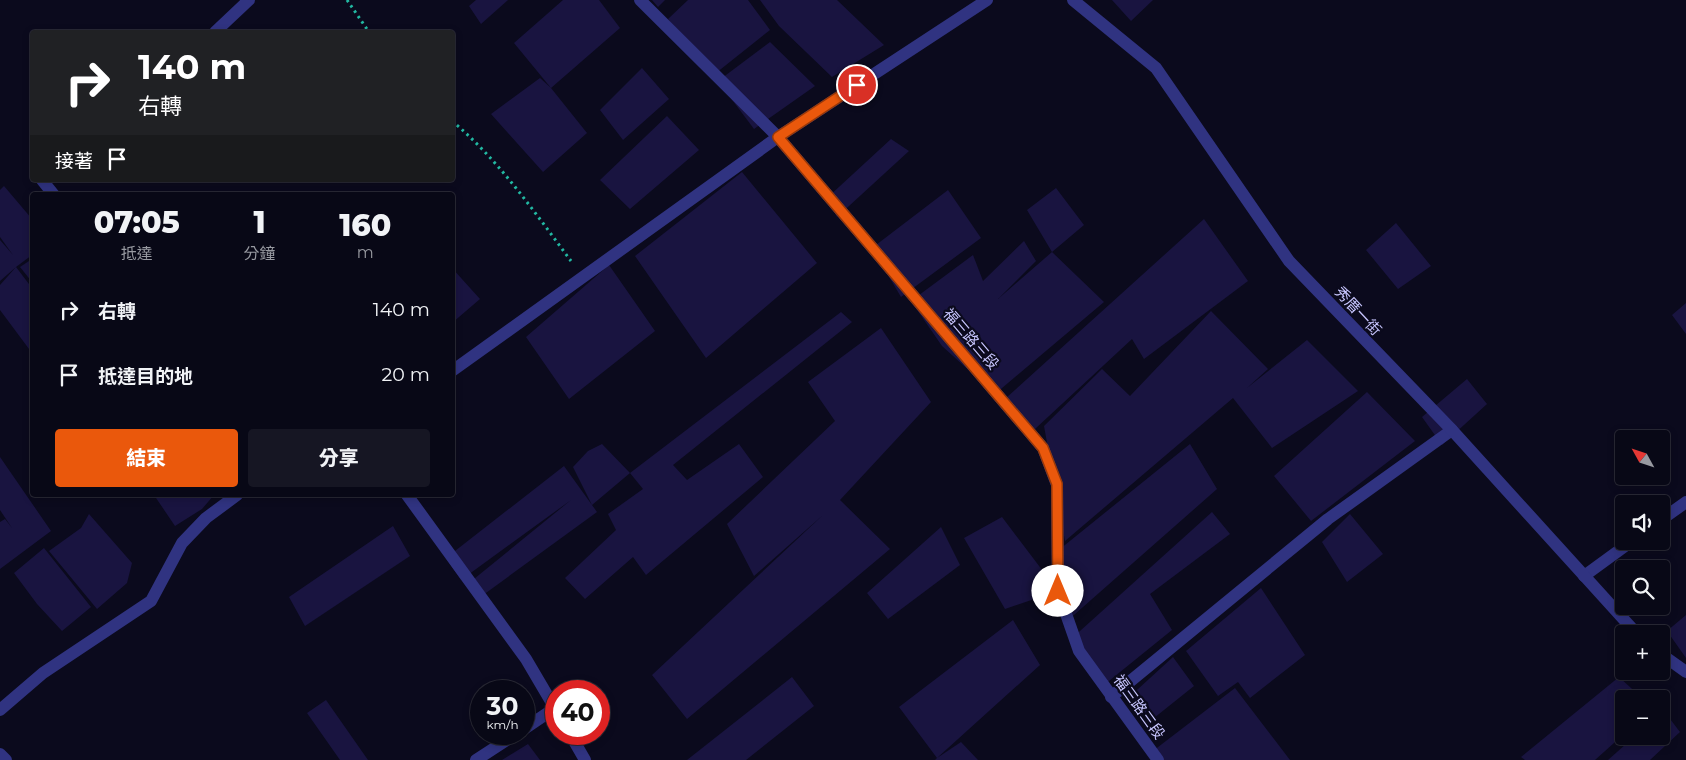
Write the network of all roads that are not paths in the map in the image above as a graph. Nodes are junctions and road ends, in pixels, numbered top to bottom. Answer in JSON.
{"nodes":[{"id":1,"x":249,"y":0,"type":"edge"},
{"id":2,"x":640,"y":0,"type":"edge"},
{"id":3,"x":987,"y":0,"type":"edge"},
{"id":4,"x":1073,"y":0,"type":"edge"},
{"id":5,"x":216,"y":30,"type":"edge"},
{"id":6,"x":778,"y":137,"type":"junction"},
{"id":7,"x":44,"y":182,"type":"edge"},
{"id":8,"x":52,"y":192,"type":"edge"},
{"id":9,"x":455,"y":369,"type":"edge"},
{"id":10,"x":1452,"y":430,"type":"junction"},
{"id":11,"x":234,"y":497,"type":"edge"},
{"id":12,"x":408,"y":497,"type":"edge"},
{"id":13,"x":1686,"y":502,"type":"edge"},
{"id":14,"x":1670,"y":514,"type":"edge"},
{"id":15,"x":1620,"y":550,"type":"edge"},
{"id":16,"x":1584,"y":576,"type":"junction"},
{"id":17,"x":1629,"y":625,"type":"edge"},
{"id":18,"x":1670,"y":660,"type":"edge"},
{"id":19,"x":1686,"y":672,"type":"edge"},
{"id":20,"x":545,"y":691,"type":"edge"},
{"id":21,"x":1111,"y":697,"type":"junction"},
{"id":22,"x":0,"y":710,"type":"edge"},
{"id":23,"x":499,"y":745,"type":"edge"},
{"id":24,"x":576,"y":745,"type":"edge"},
{"id":25,"x":0,"y":754,"type":"edge"},
{"id":26,"x":6,"y":760,"type":"edge"},
{"id":27,"x":476,"y":760,"type":"edge"},
{"id":28,"x":585,"y":760,"type":"edge"},
{"id":29,"x":1158,"y":760,"type":"edge"}],
"edges":[{"from":1,"to":5,"type":"street"},
{"from":2,"to":6,"type":"street","name":"福三路三段"},
{"from":3,"to":6,"type":"street"},
{"from":4,"to":10,"type":"street","name":"秀厝一街"},
{"from":6,"to":9,"type":"street"},
{"from":6,"to":21,"type":"street","name":"福三路三段"},
{"from":7,"to":8,"type":"street"},
{"from":10,"to":16,"type":"street","name":"秀厝一街"},
{"from":10,"to":21,"type":"street"},
{"from":11,"to":22,"type":"street"},
{"from":12,"to":20,"type":"street"},
{"from":13,"to":14,"type":"street"},
{"from":15,"to":16,"type":"street"},
{"from":16,"to":17,"type":"street","name":"秀厝一街"},
{"from":18,"to":19,"type":"street"},
{"from":21,"to":29,"type":"street","name":"福三路三段"},
{"from":23,"to":27,"type":"street"},
{"from":24,"to":28,"type":"street"},
{"from":25,"to":26,"type":"street"}]}
